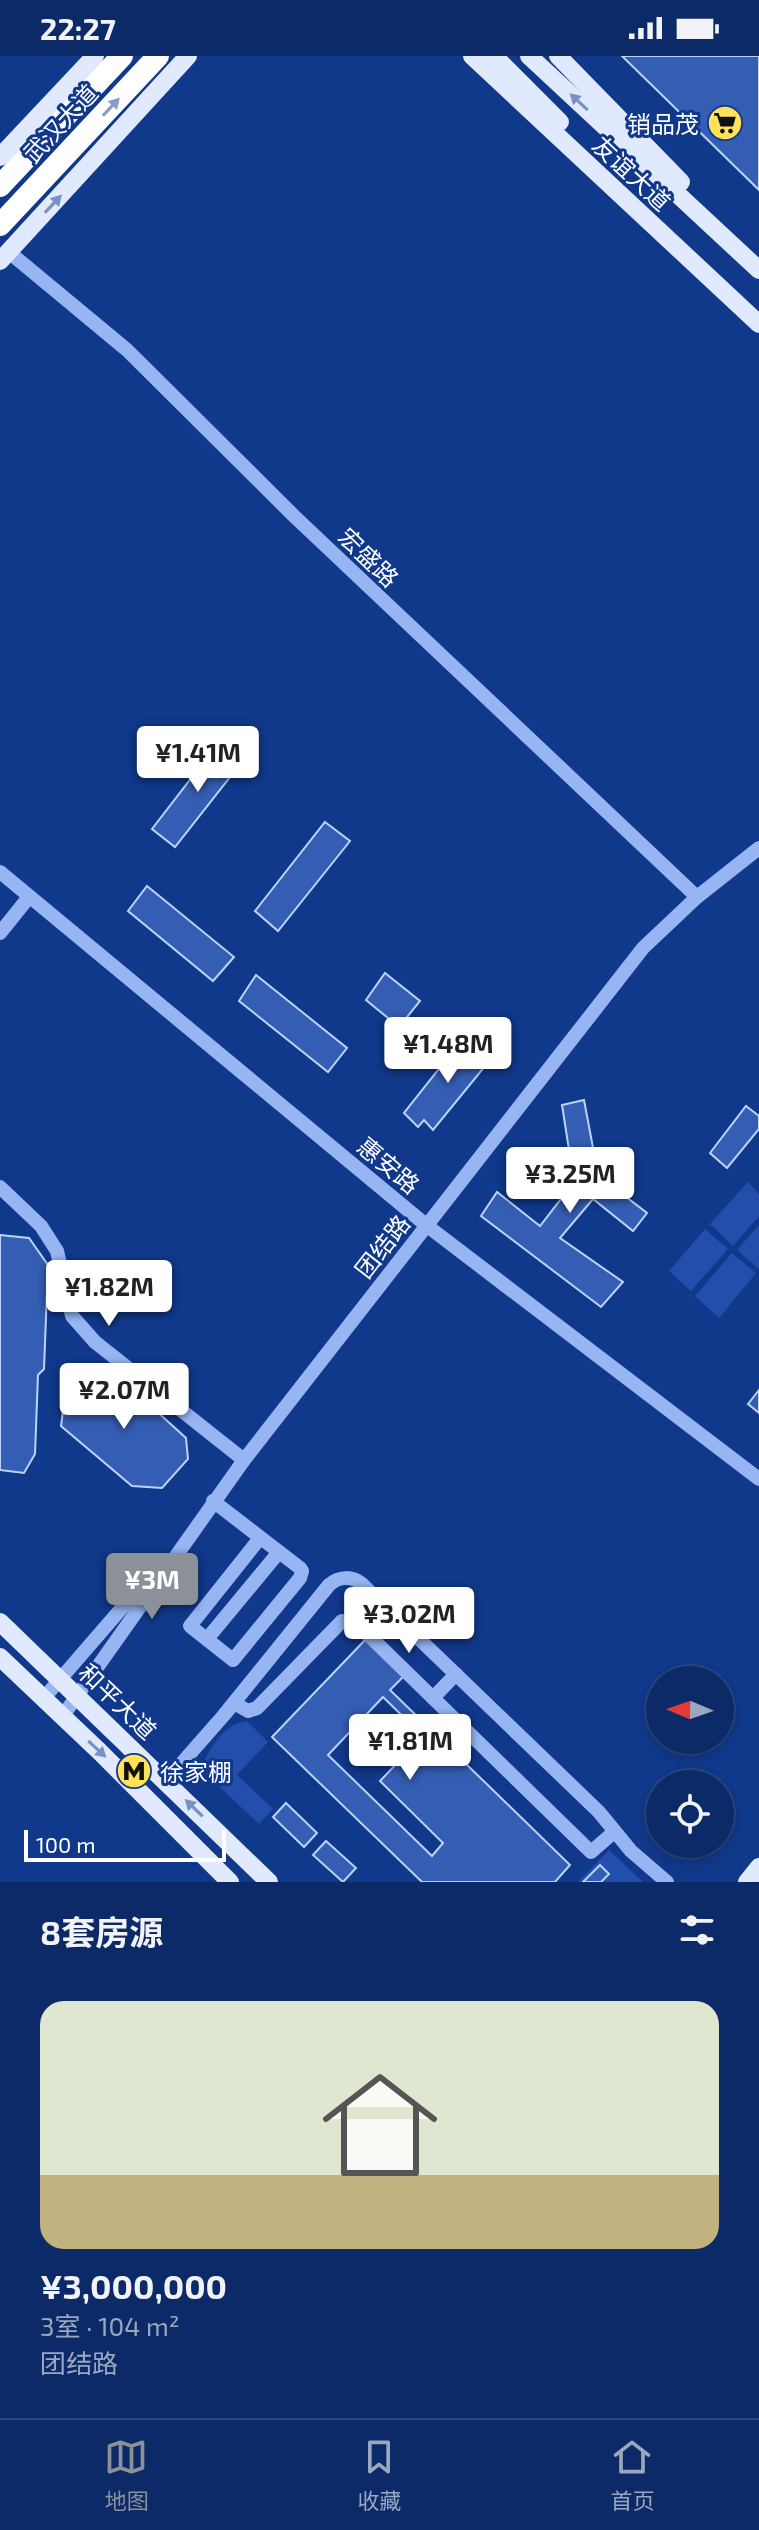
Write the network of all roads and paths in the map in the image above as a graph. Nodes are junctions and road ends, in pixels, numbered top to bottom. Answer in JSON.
{"nodes":[{"id":1,"x":95,"y":56,"type":"edge"},
{"id":2,"x":122,"y":56,"type":"edge"},
{"id":3,"x":158,"y":56,"type":"edge"},
{"id":4,"x":188,"y":56,"type":"edge"},
{"id":5,"x":472,"y":56,"type":"edge"},
{"id":6,"x":494,"y":56,"type":"edge"},
{"id":7,"x":529,"y":56,"type":"edge"},
{"id":8,"x":558,"y":56,"type":"edge"},
{"id":9,"x":0,"y":157,"type":"edge"},
{"id":10,"x":0,"y":186,"type":"edge"},
{"id":11,"x":0,"y":225,"type":"edge"},
{"id":12,"x":4,"y":256,"type":"edge"},
{"id":13,"x":759,"y":261,"type":"edge"},
{"id":14,"x":759,"y":270,"type":"edge"},
{"id":15,"x":759,"y":322,"type":"edge"},
{"id":16,"x":759,"y":848,"type":"edge"},
{"id":17,"x":0,"y":872,"type":"edge"},
{"id":18,"x":29,"y":897,"type":"junction"},
{"id":19,"x":697,"y":897,"type":"junction"},
{"id":20,"x":0,"y":933,"type":"edge"},
{"id":21,"x":0,"y":1187,"type":"edge"},
{"id":22,"x":426,"y":1225,"type":"junction"},
{"id":23,"x":244,"y":1460,"type":"junction"},
{"id":24,"x":759,"y":1479,"type":"edge"},
{"id":25,"x":212,"y":1503,"type":"junction"},
{"id":26,"x":260,"y":1538,"type":"junction"},
{"id":27,"x":279,"y":1552,"type":"junction"},
{"id":28,"x":0,"y":1622,"type":"edge"},
{"id":29,"x":207,"y":1639,"type":"junction"},
{"id":30,"x":276,"y":1651,"type":"junction"},
{"id":31,"x":0,"y":1657,"type":"edge"},
{"id":32,"x":296,"y":1668,"type":"junction"},
{"id":33,"x":456,"y":1674,"type":"junction"},
{"id":34,"x":61,"y":1679,"type":"junction"},
{"id":35,"x":77,"y":1695,"type":"junction"},
{"id":36,"x":433,"y":1698,"type":"junction"},
{"id":37,"x":43,"y":1699,"type":"junction"},
{"id":38,"x":234,"y":1703,"type":"junction"},
{"id":39,"x":62,"y":1717,"type":"junction"},
{"id":40,"x":166,"y":1781,"type":"junction"},
{"id":41,"x":614,"y":1832,"type":"junction"},
{"id":42,"x":759,"y":1867,"type":"edge"},
{"id":43,"x":230,"y":1882,"type":"edge"},
{"id":44,"x":269,"y":1882,"type":"edge"},
{"id":45,"x":667,"y":1882,"type":"edge"},
{"id":46,"x":747,"y":1882,"type":"edge"}],
"edges":[{"from":1,"to":9,"type":"main road"},
{"from":2,"to":10,"type":"highway","name":"武汉大道"},
{"from":11,"to":3,"type":"highway","name":"武汉大道","one_way":true},
{"from":12,"to":4,"type":"main road","one_way":true},
{"from":5,"to":15,"type":"main road","name":"友谊大道"},
{"from":6,"to":15,"type":"main road","name":"友谊大道"},
{"from":14,"to":7,"type":"main road","name":"友谊大道","one_way":true},
{"from":8,"to":13,"type":"main road","name":"友谊大道"},
{"from":12,"to":19,"type":"street","name":"宏盛路"},
{"from":16,"to":19,"type":"street","name":"团结路"},
{"from":17,"to":18,"type":"street","name":"惠安路"},
{"from":18,"to":20,"type":"street"},
{"from":18,"to":22,"type":"street","name":"惠安路"},
{"from":19,"to":22,"type":"street","name":"团结路"},
{"from":21,"to":23,"type":"street"},
{"from":22,"to":23,"type":"street","name":"团结路"},
{"from":22,"to":24,"type":"street","name":"惠安路"},
{"from":23,"to":25,"type":"street","name":"团结路"},
{"from":25,"to":26,"type":"street"},
{"from":25,"to":34,"type":"street","name":"团结路"},
{"from":25,"to":35,"type":"street","name":"团结路"},
{"from":26,"to":27,"type":"street"},
{"from":26,"to":29,"type":"street"},
{"from":27,"to":29,"type":"street"},
{"from":27,"to":29,"type":"street"},
{"from":28,"to":34,"type":"main road","name":"和平大道"},
{"from":30,"to":32,"type":"street"},
{"from":30,"to":33,"type":"street"},
{"from":30,"to":38,"type":"street"},
{"from":31,"to":37,"type":"main road","name":"和平大道"},
{"from":32,"to":36,"type":"street"},
{"from":32,"to":38,"type":"street"},
{"from":33,"to":36,"type":"street"},
{"from":33,"to":41,"type":"street"},
{"from":34,"to":35,"type":"main road","name":"和平大道"},
{"from":34,"to":37,"type":"street","name":"团结路"},
{"from":35,"to":39,"type":"street","name":"团结路"},
{"from":35,"to":40,"type":"main road","name":"和平大道"},
{"from":36,"to":41,"type":"street"},
{"from":37,"to":39,"type":"main road","name":"和平大道"},
{"from":38,"to":40,"type":"street"},
{"from":39,"to":43,"type":"main road","name":"和平大道","one_way":true},
{"from":44,"to":40,"type":"main road","name":"和平大道","one_way":true},
{"from":41,"to":45,"type":"street"},
{"from":42,"to":46,"type":"main road"}]}
